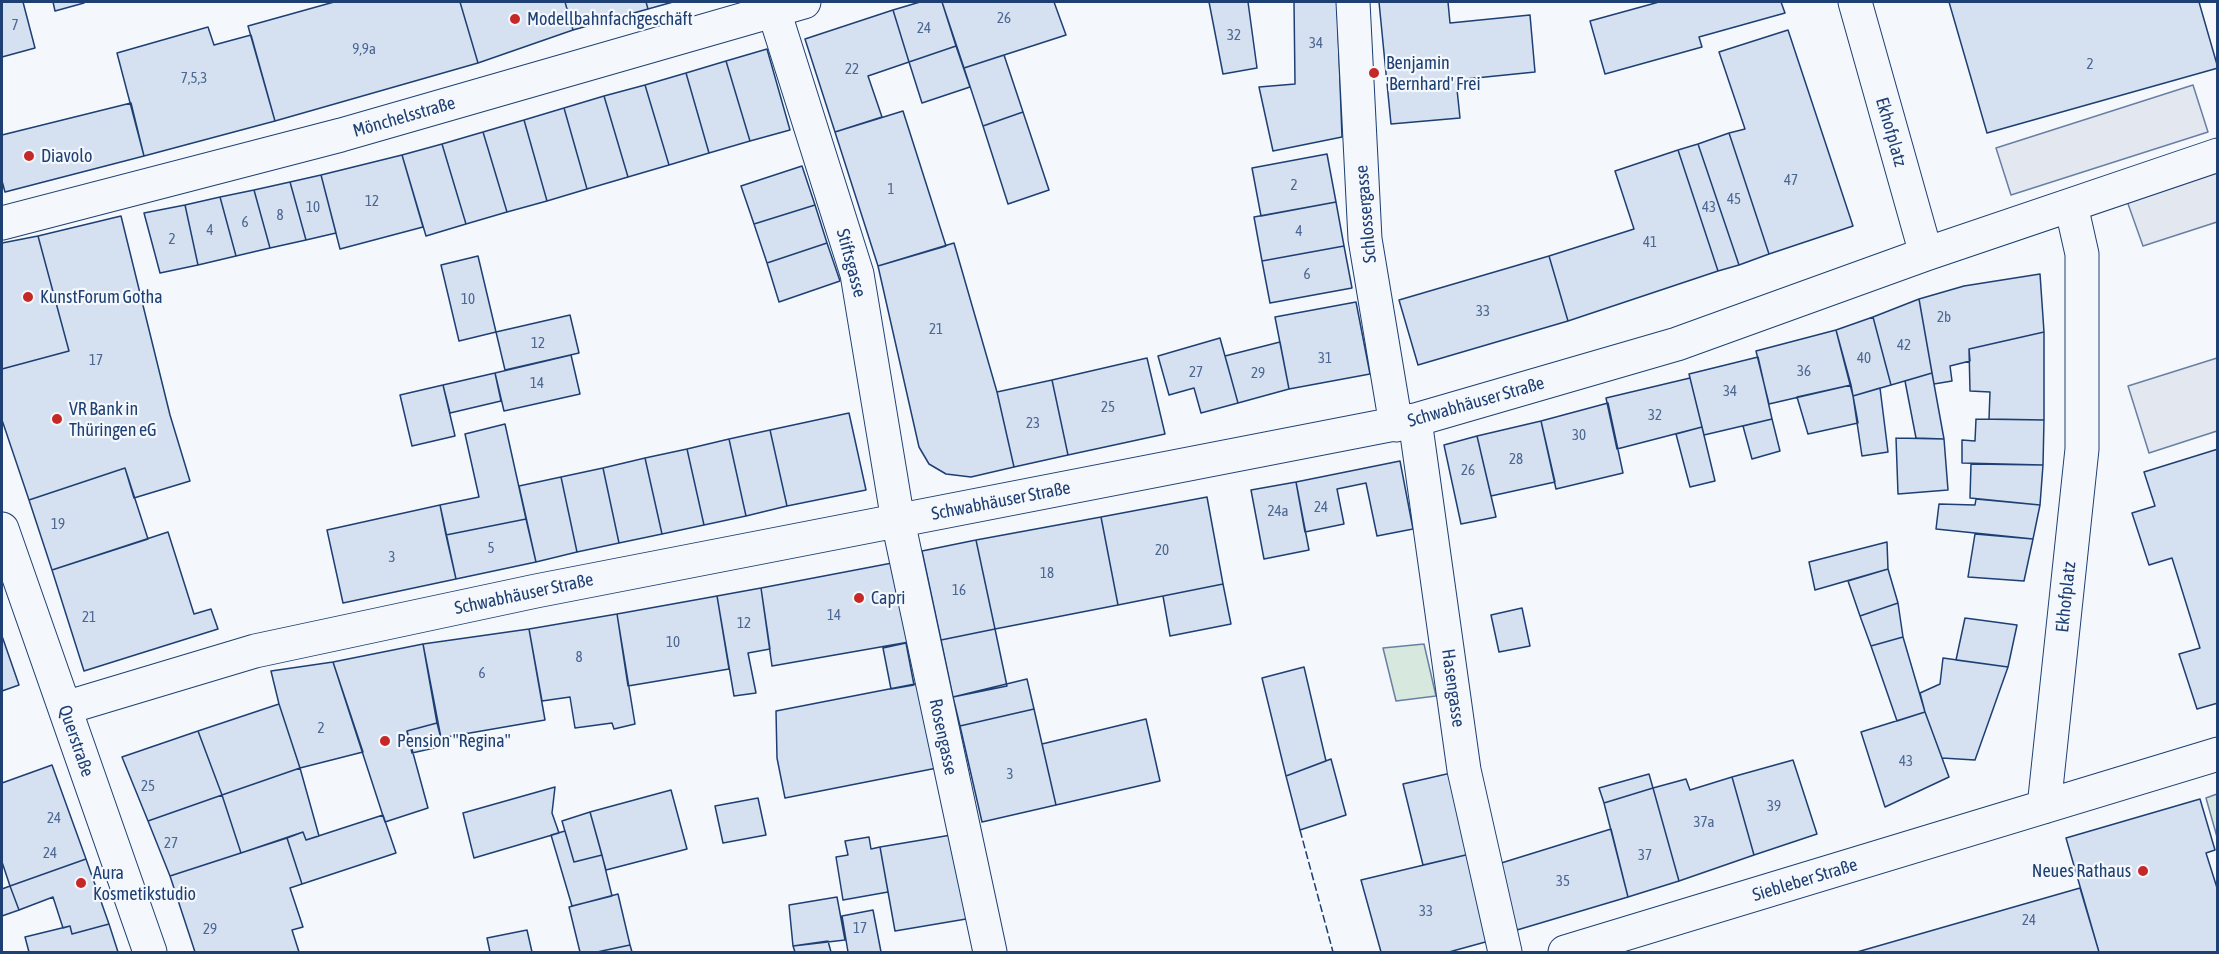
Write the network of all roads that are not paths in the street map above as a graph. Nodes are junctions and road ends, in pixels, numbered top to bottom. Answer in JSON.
{"nodes":[{"id":1,"x":1353,"y":2,"type":"edge"},
{"id":2,"x":1855,"y":2,"type":"edge"},
{"id":3,"x":789,"y":6,"type":"edge"},
{"id":4,"x":2217,"y":155,"type":"edge"},
{"id":5,"x":2071,"y":205,"type":"junction"},
{"id":6,"x":2,"y":223,"type":"edge"},
{"id":7,"x":1926,"y":254,"type":"junction"},
{"id":8,"x":1405,"y":423,"type":"junction"},
{"id":9,"x":898,"y":521,"type":"junction"},
{"id":10,"x":2,"y":529,"type":"edge"},
{"id":11,"x":64,"y":708,"type":"junction"},
{"id":12,"x":2217,"y":754,"type":"edge"},
{"id":13,"x":2044,"y":807,"type":"junction"},
{"id":14,"x":150,"y":952,"type":"edge"},
{"id":15,"x":990,"y":952,"type":"edge"},
{"id":16,"x":1504,"y":952,"type":"edge"},
{"id":17,"x":1565,"y":952,"type":"edge"}],
"edges":[{"from":1,"to":8,"type":"street","name":"Schlossergasse"},
{"from":2,"to":7,"type":"street","name":"Ekhofplatz"},
{"from":3,"to":6,"type":"street","name":"Mönchelsstraße"},
{"from":3,"to":9,"type":"street","name":"Stiftsgasse"},
{"from":4,"to":5,"type":"street"},
{"from":5,"to":7,"type":"street"},
{"from":5,"to":13,"type":"street","name":"Ekhofplatz"},
{"from":7,"to":8,"type":"street","name":"Schwabhäuser Straße"},
{"from":8,"to":9,"type":"street","name":"Schwabhäuser Straße"},
{"from":8,"to":16,"type":"street","name":"Hasengasse"},
{"from":9,"to":11,"type":"street","name":"Schwabhäuser Straße"},
{"from":9,"to":15,"type":"street","name":"Rosengasse"},
{"from":10,"to":11,"type":"street","name":"Querstraße"},
{"from":11,"to":14,"type":"street","name":"Querstraße"},
{"from":12,"to":13,"type":"street"},
{"from":13,"to":17,"type":"street","name":"Siebleber Straße"}]}
